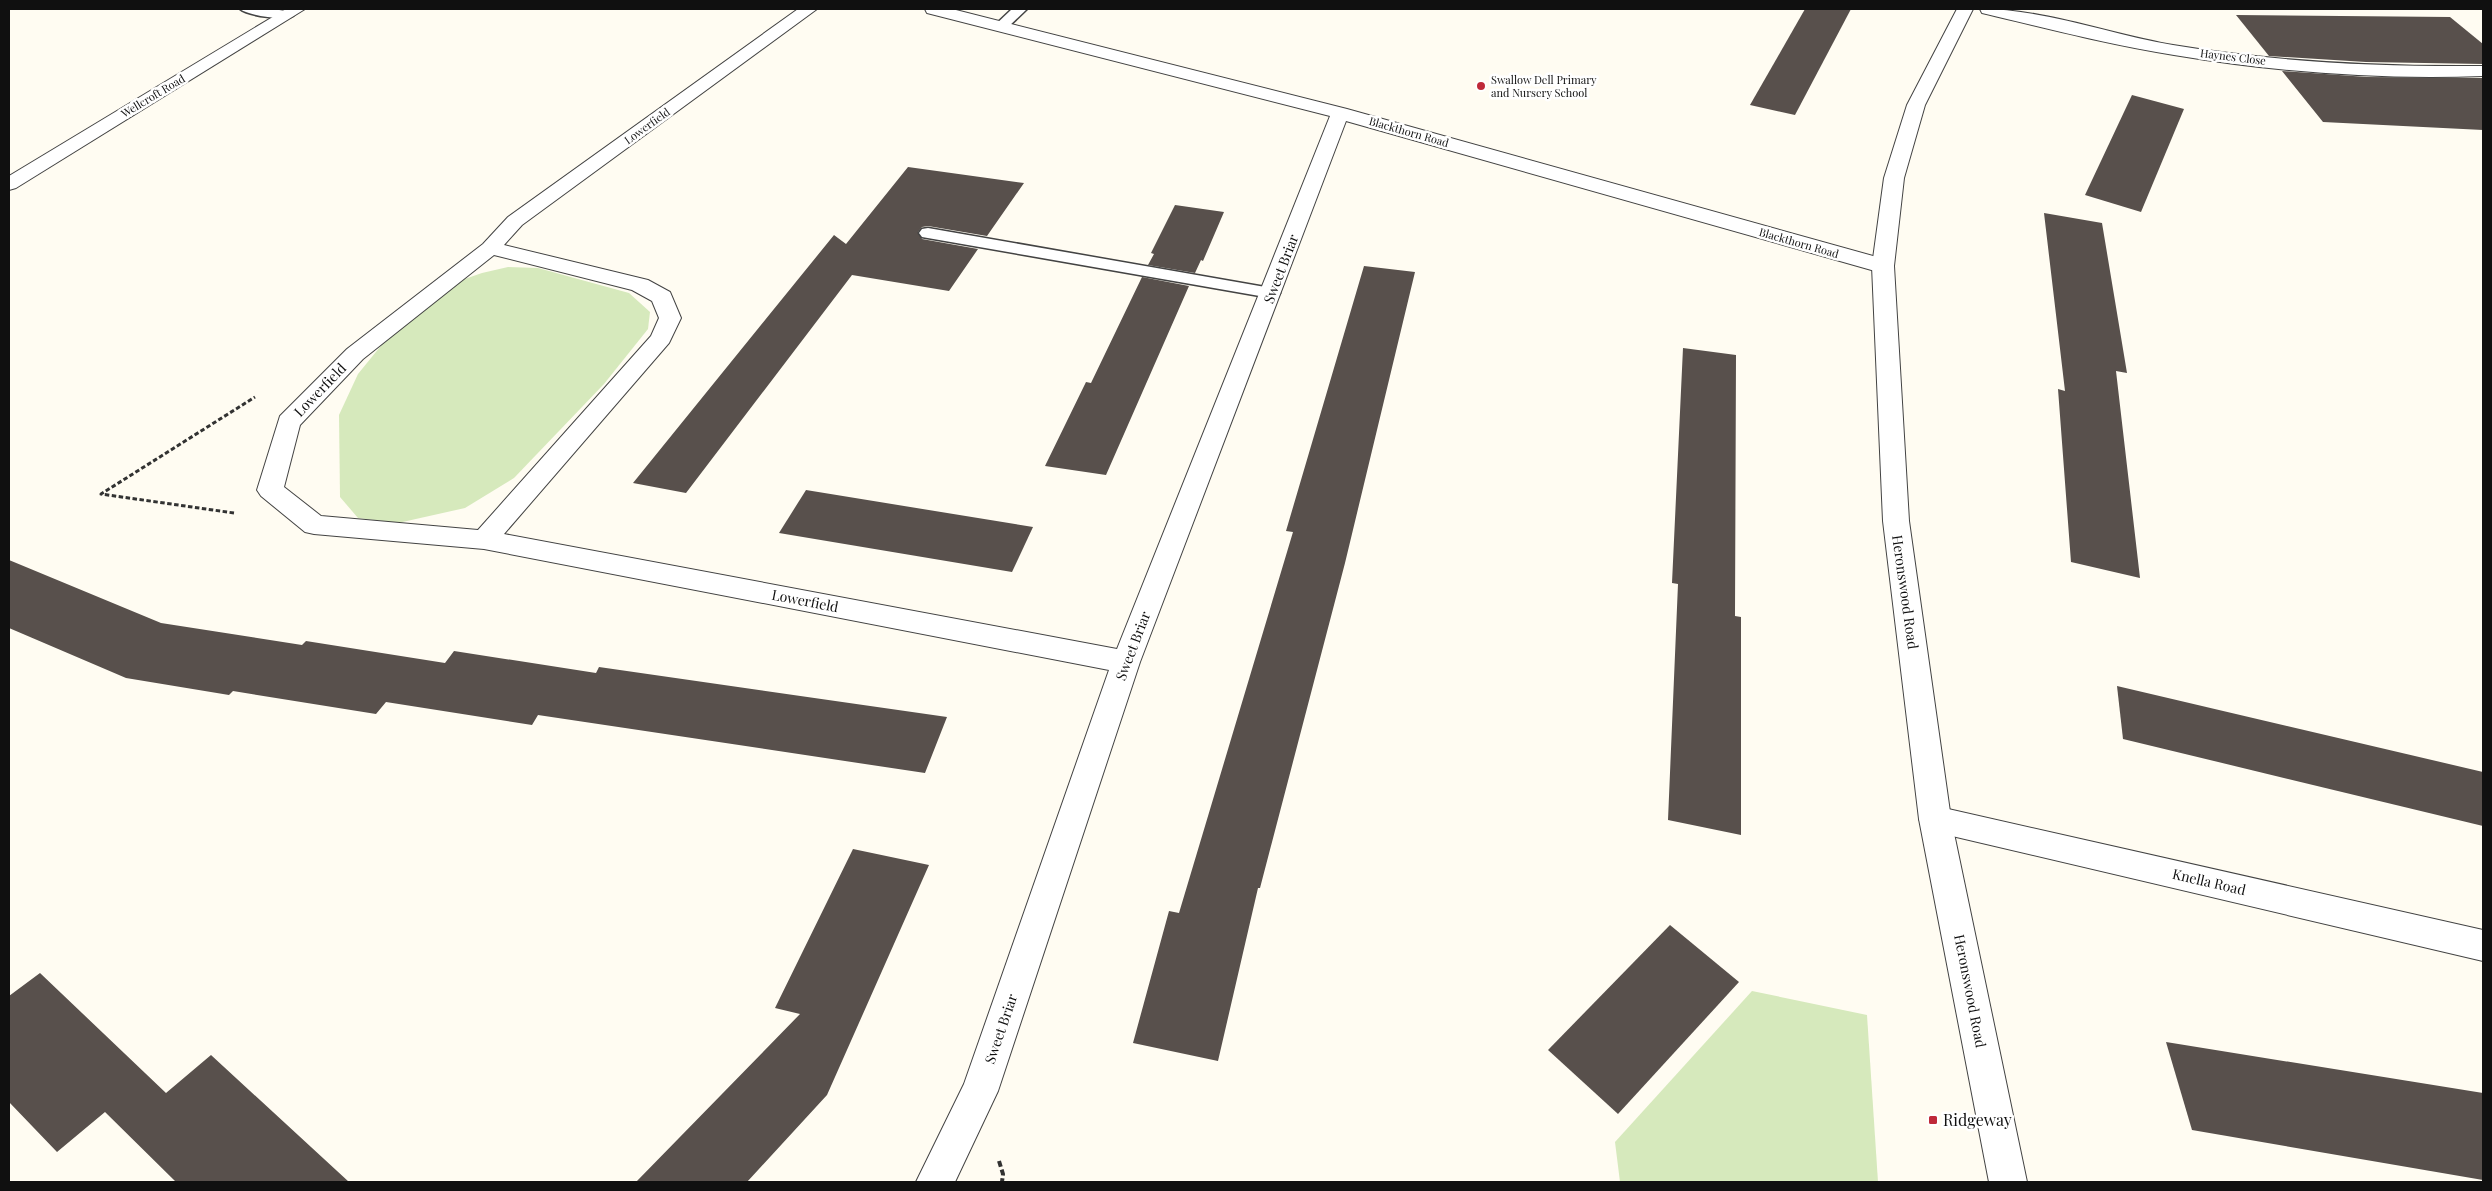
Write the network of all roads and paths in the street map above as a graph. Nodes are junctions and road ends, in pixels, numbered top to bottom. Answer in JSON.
{"nodes":[{"id":1,"x":247,"y":9,"type":"edge"},
{"id":2,"x":809,"y":9,"type":"edge"},
{"id":3,"x":933,"y":9,"type":"edge"},
{"id":4,"x":1020,"y":9,"type":"edge"},
{"id":5,"x":1965,"y":9,"type":"edge"},
{"id":6,"x":1988,"y":9,"type":"edge"},
{"id":7,"x":292,"y":12,"type":"edge"},
{"id":8,"x":1001,"y":26,"type":"junction"},
{"id":9,"x":2483,"y":71,"type":"edge"},
{"id":10,"x":1340,"y":113,"type":"junction"},
{"id":11,"x":9,"y":184,"type":"edge"},
{"id":12,"x":928,"y":233,"type":"dead end"},
{"id":13,"x":490,"y":248,"type":"junction"},
{"id":14,"x":1883,"y":266,"type":"junction"},
{"id":15,"x":1271,"y":293,"type":"junction"},
{"id":16,"x":484,"y":540,"type":"junction"},
{"id":17,"x":1126,"y":662,"type":"junction"},
{"id":18,"x":1935,"y":819,"type":"junction"},
{"id":19,"x":2483,"y":946,"type":"edge"},
{"id":20,"x":935,"y":1182,"type":"edge"},
{"id":21,"x":2008,"y":1182,"type":"edge"}],
"edges":[{"from":1,"to":7,"type":"lane"},
{"from":2,"to":13,"type":"street","name":"Lowerfield"},
{"from":3,"to":8,"type":"street","name":"Blackthorn Road"},
{"from":4,"to":8,"type":"lane"},
{"from":5,"to":14,"type":"street","name":"Heronswood Road"},
{"from":6,"to":9,"type":"street","name":"Haynes Close"},
{"from":7,"to":11,"type":"street","name":"Wellcroft Road"},
{"from":8,"to":10,"type":"street","name":"Blackthorn Road"},
{"from":10,"to":14,"type":"street","name":"Blackthorn Road"},
{"from":10,"to":15,"type":"street","name":"Sweet Briar"},
{"from":12,"to":15,"type":"lane"},
{"from":13,"to":16,"type":"street"},
{"from":13,"to":16,"type":"street","name":"Lowerfield"},
{"from":14,"to":18,"type":"street","name":"Heronswood Road"},
{"from":15,"to":17,"type":"street","name":"Sweet Briar"},
{"from":16,"to":17,"type":"street","name":"Lowerfield"},
{"from":17,"to":20,"type":"street","name":"Sweet Briar"},
{"from":18,"to":19,"type":"street","name":"Knella Road"},
{"from":18,"to":21,"type":"street","name":"Heronswood Road"}]}
